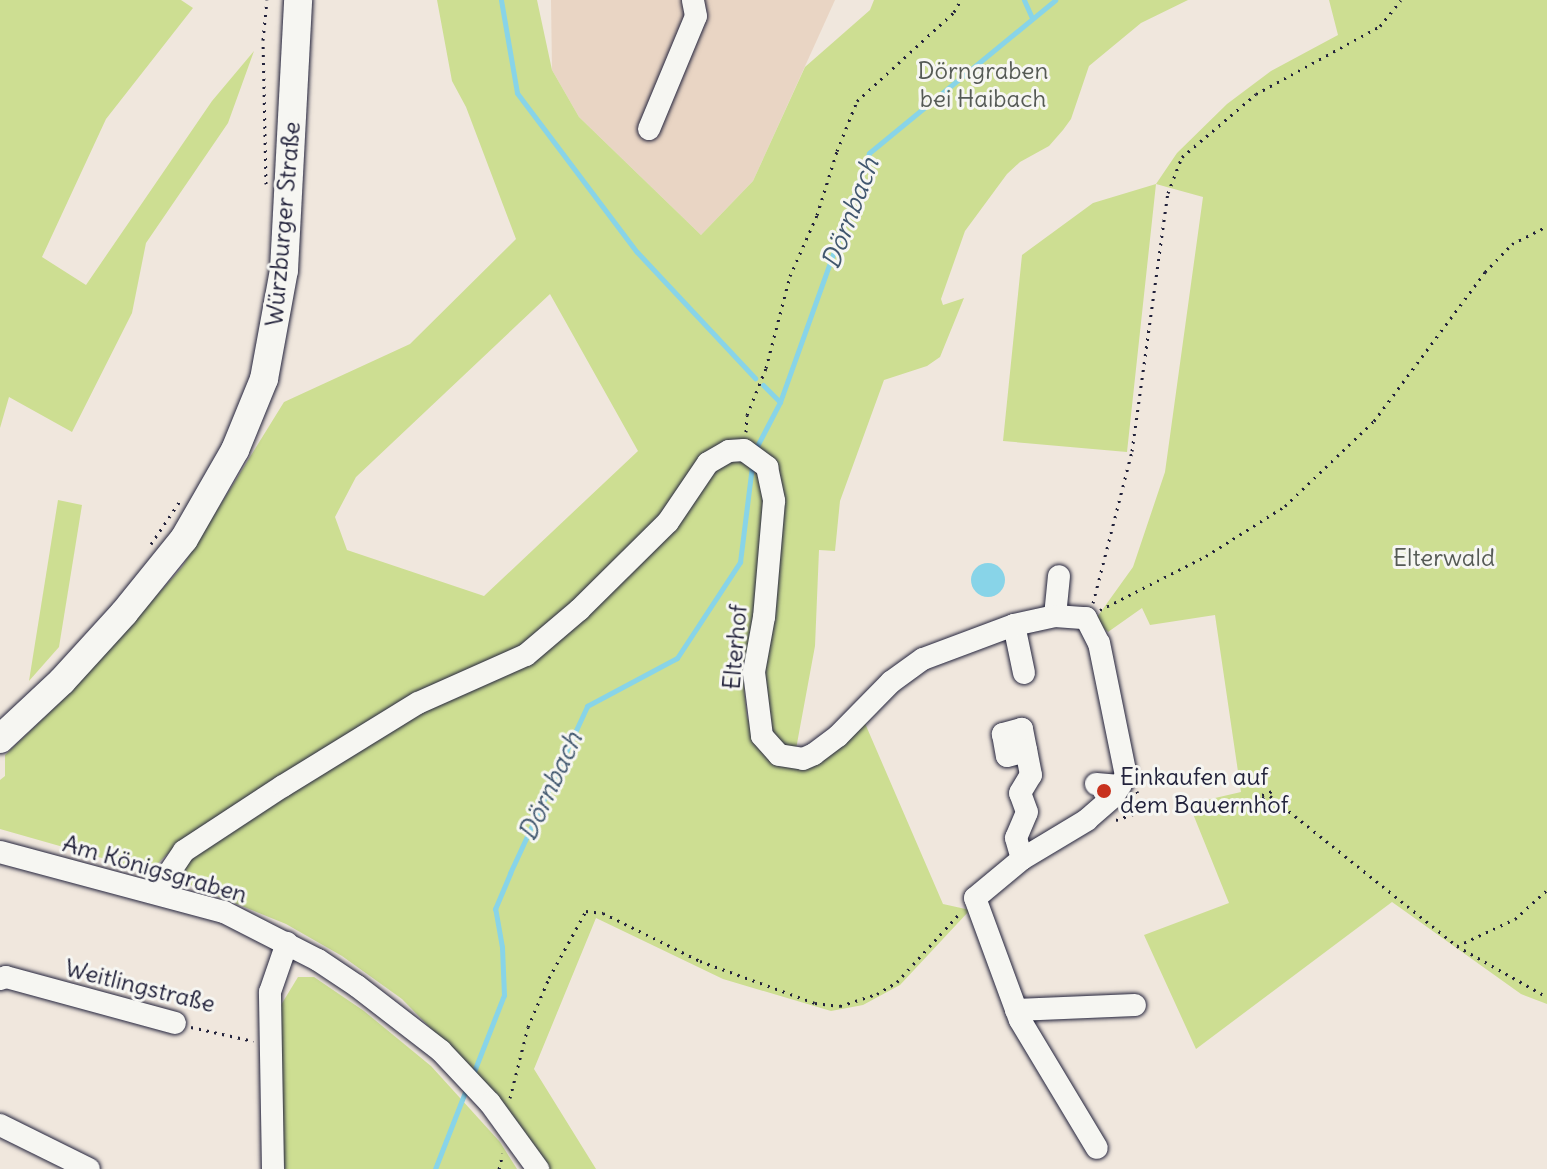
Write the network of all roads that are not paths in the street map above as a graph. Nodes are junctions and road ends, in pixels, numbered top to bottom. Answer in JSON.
{"nodes":[{"id":1,"x":298,"y":0,"type":"edge"},
{"id":2,"x":695,"y":8,"type":"edge"},
{"id":3,"x":649,"y":129,"type":"dead end"},
{"id":4,"x":1059,"y":576,"type":"dead end"},
{"id":5,"x":1055,"y":616,"type":"junction"},
{"id":6,"x":1014,"y":625,"type":"junction"},
{"id":7,"x":1024,"y":673,"type":"dead end"},
{"id":8,"x":0,"y":739,"type":"edge"},
{"id":9,"x":1026,"y":751,"type":"dead end"},
{"id":10,"x":1096,"y":784,"type":"dead end"},
{"id":11,"x":1120,"y":786,"type":"junction"},
{"id":12,"x":0,"y":852,"type":"edge"},
{"id":13,"x":1022,"y":859,"type":"junction"},
{"id":14,"x":157,"y":891,"type":"junction"},
{"id":15,"x":287,"y":943,"type":"junction"},
{"id":16,"x":0,"y":979,"type":"edge"},
{"id":17,"x":1135,"y":1005,"type":"dead end"},
{"id":18,"x":1016,"y":1010,"type":"junction"},
{"id":19,"x":175,"y":1023,"type":"road end"},
{"id":20,"x":0,"y":1125,"type":"edge"},
{"id":21,"x":1097,"y":1148,"type":"dead end"},
{"id":22,"x":89,"y":1169,"type":"edge"},
{"id":23,"x":273,"y":1169,"type":"edge"},
{"id":24,"x":538,"y":1169,"type":"edge"}],
"edges":[{"from":1,"to":8,"type":"main road","name":"Würzburger Straße"},
{"from":2,"to":3,"type":"street"},
{"from":4,"to":5,"type":"street"},
{"from":5,"to":6,"type":"street","name":"Elterhof"},
{"from":5,"to":11,"type":"street","name":"Elterhof"},
{"from":6,"to":7,"type":"street"},
{"from":6,"to":14,"type":"street","name":"Elterhof"},
{"from":9,"to":13,"type":"street"},
{"from":10,"to":11,"type":"street"},
{"from":11,"to":13,"type":"street"},
{"from":12,"to":14,"type":"street","name":"Am Königsgraben"},
{"from":13,"to":18,"type":"street"},
{"from":14,"to":15,"type":"street","name":"Am Königsgraben"},
{"from":15,"to":23,"type":"street"},
{"from":15,"to":24,"type":"street","name":"Am Königsgraben"},
{"from":16,"to":19,"type":"street","name":"Weitlingstraße"},
{"from":17,"to":18,"type":"street"},
{"from":18,"to":21,"type":"street"},
{"from":20,"to":22,"type":"street"}]}
